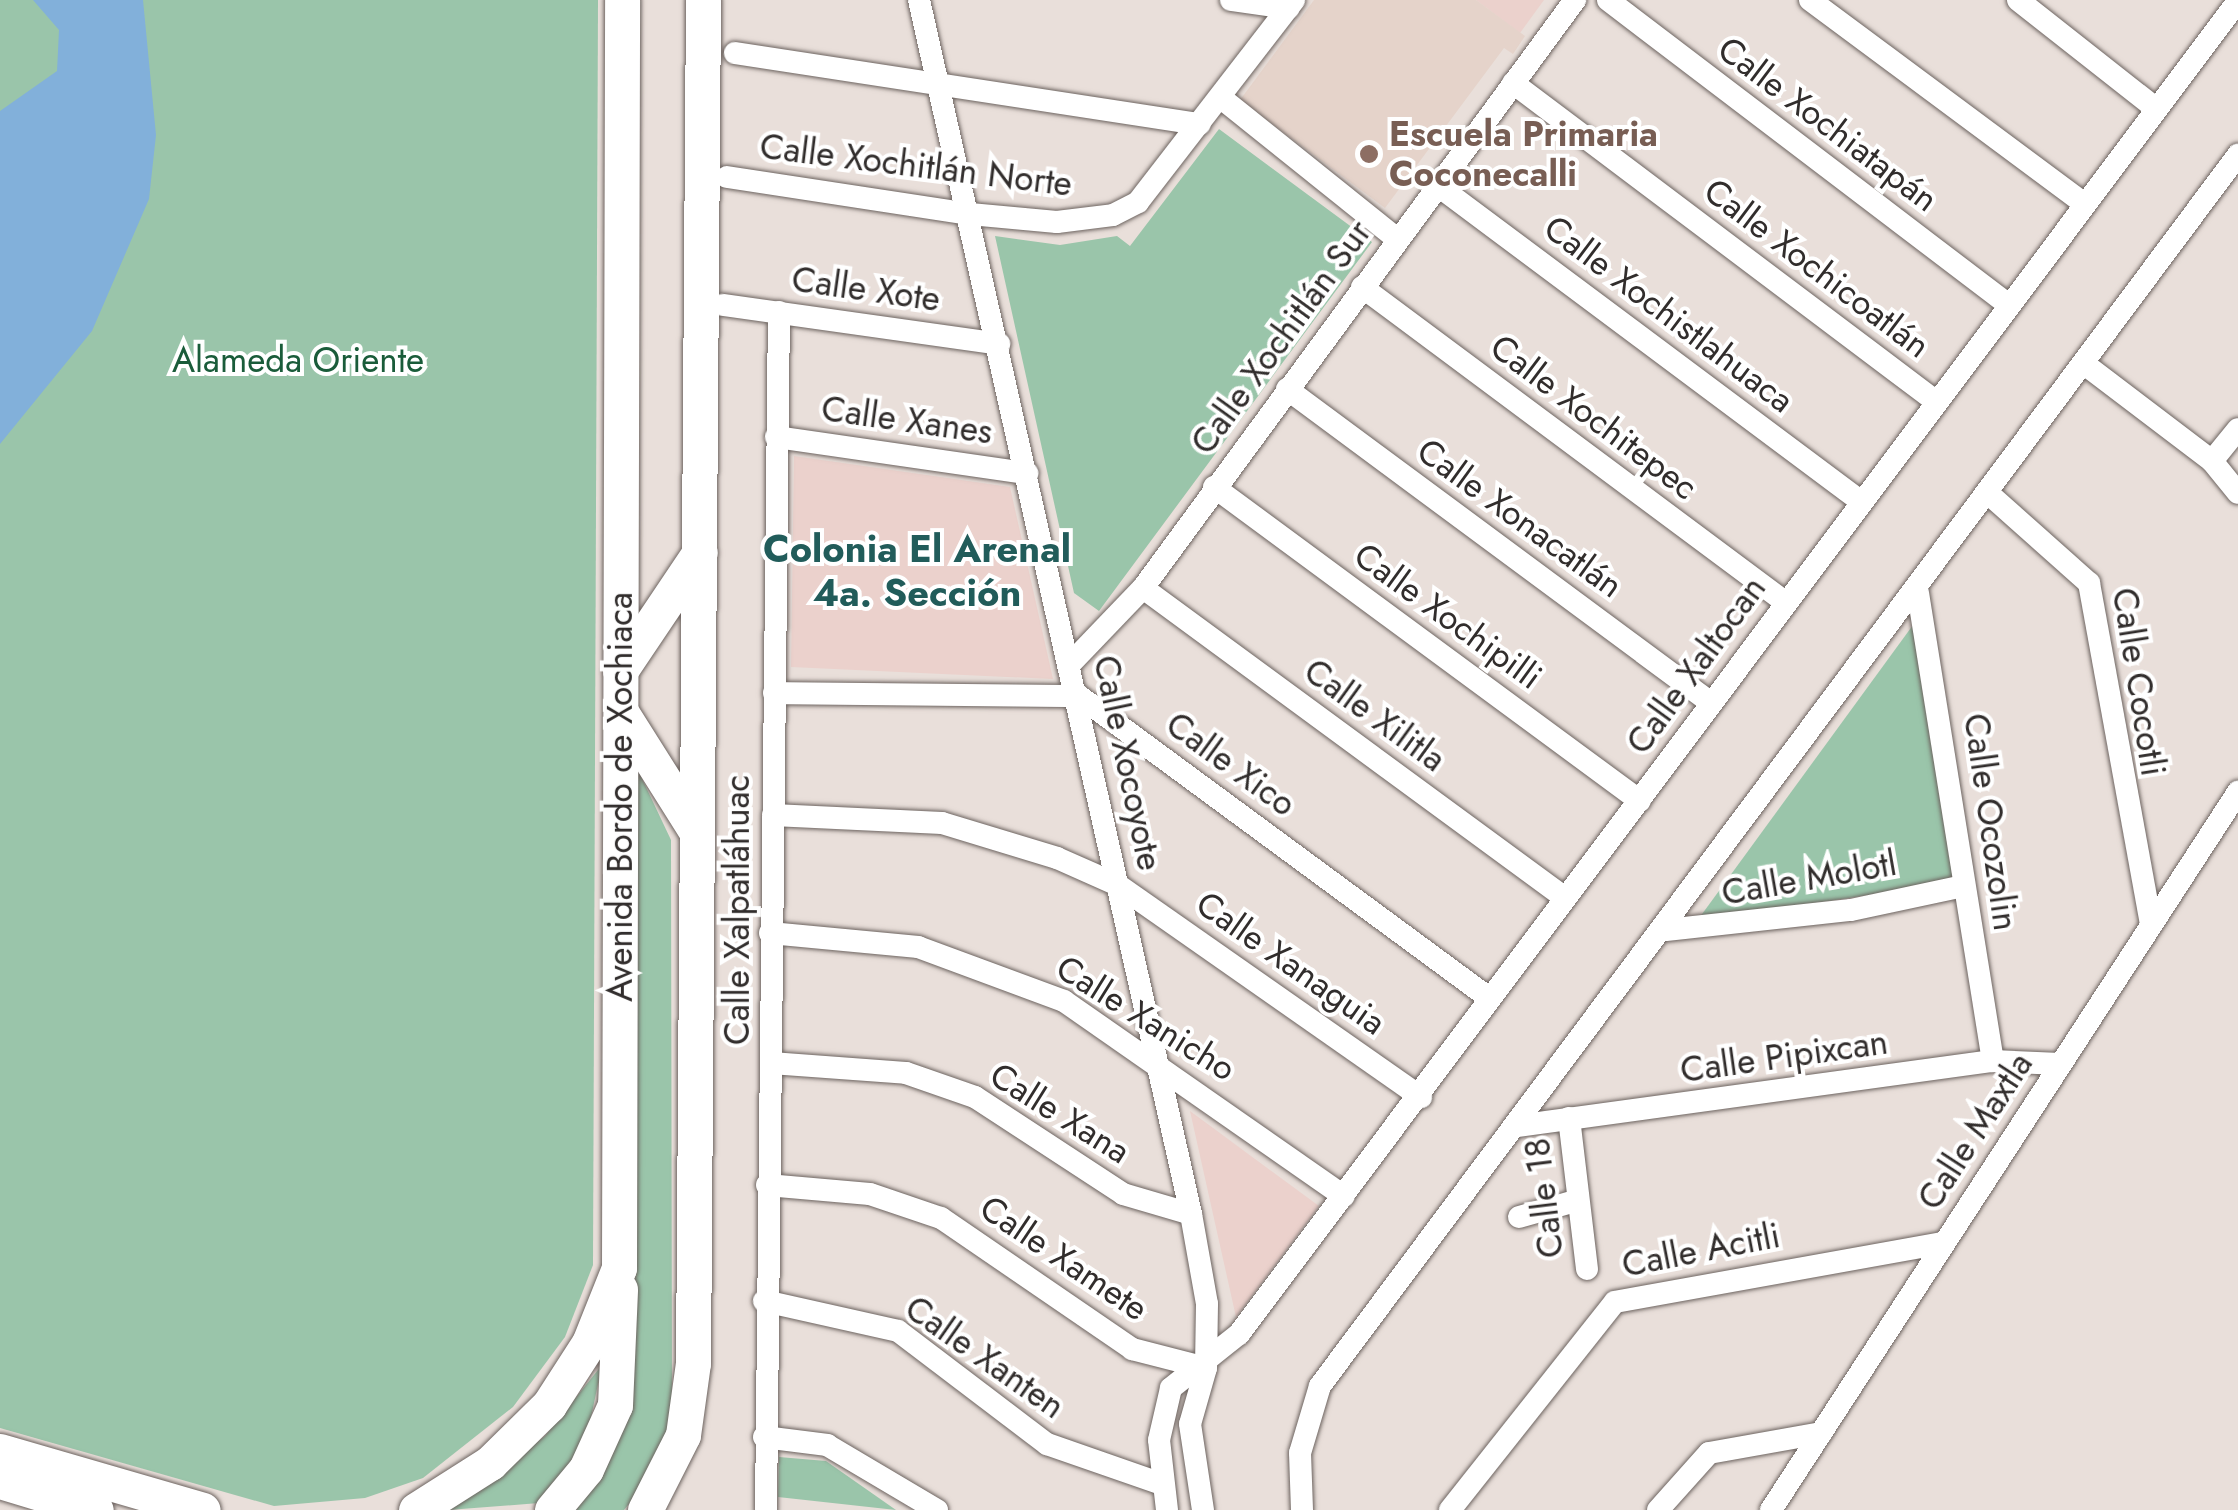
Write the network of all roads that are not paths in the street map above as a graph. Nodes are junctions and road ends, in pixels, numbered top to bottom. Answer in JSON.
{"nodes":[{"id":1,"x":622,"y":0,"type":"edge"},
{"id":2,"x":703,"y":0,"type":"edge"},
{"id":3,"x":919,"y":0,"type":"edge"},
{"id":4,"x":1231,"y":0,"type":"edge"},
{"id":5,"x":1575,"y":0,"type":"edge"},
{"id":6,"x":1608,"y":0,"type":"edge"},
{"id":7,"x":1810,"y":0,"type":"edge"},
{"id":8,"x":2018,"y":0,"type":"edge"},
{"id":9,"x":2230,"y":3,"type":"edge"},
{"id":10,"x":1291,"y":4,"type":"edge"},
{"id":11,"x":734,"y":53,"type":"dead end"},
{"id":12,"x":936,"y":81,"type":"junction"},
{"id":13,"x":1513,"y":84,"type":"junction"},
{"id":14,"x":1220,"y":97,"type":"junction"},
{"id":15,"x":2154,"y":106,"type":"junction"},
{"id":16,"x":1200,"y":124,"type":"junction"},
{"id":17,"x":2238,"y":155,"type":"edge"},
{"id":18,"x":727,"y":176,"type":"dead end"},
{"id":19,"x":1437,"y":185,"type":"junction"},
{"id":20,"x":2083,"y":204,"type":"junction"},
{"id":21,"x":970,"y":214,"type":"junction"},
{"id":22,"x":1397,"y":239,"type":"junction"},
{"id":23,"x":1362,"y":287,"type":"junction"},
{"id":24,"x":2006,"y":303,"type":"junction"},
{"id":25,"x":723,"y":304,"type":"dead end"},
{"id":26,"x":779,"y":312,"type":"junction"},
{"id":27,"x":999,"y":344,"type":"junction"},
{"id":28,"x":2088,"y":366,"type":"junction"},
{"id":29,"x":1288,"y":390,"type":"junction"},
{"id":30,"x":1934,"y":400,"type":"junction"},
{"id":31,"x":2238,"y":429,"type":"edge"},
{"id":32,"x":776,"y":437,"type":"junction"},
{"id":33,"x":2212,"y":461,"type":"junction"},
{"id":34,"x":1027,"y":473,"type":"junction"},
{"id":35,"x":1214,"y":487,"type":"junction"},
{"id":36,"x":1989,"y":494,"type":"junction"},
{"id":37,"x":2238,"y":494,"type":"edge"},
{"id":38,"x":1859,"y":500,"type":"junction"},
{"id":39,"x":700,"y":552,"type":"junction"},
{"id":40,"x":1143,"y":588,"type":"junction"},
{"id":41,"x":1918,"y":593,"type":"junction"},
{"id":42,"x":1785,"y":602,"type":"junction"},
{"id":43,"x":1072,"y":662,"type":"junction"},
{"id":44,"x":620,"y":671,"type":"junction"},
{"id":45,"x":774,"y":693,"type":"junction"},
{"id":46,"x":1080,"y":696,"type":"junction"},
{"id":47,"x":1711,"y":703,"type":"junction"},
{"id":48,"x":621,"y":712,"type":"junction"},
{"id":49,"x":2238,"y":792,"type":"edge"},
{"id":50,"x":1640,"y":801,"type":"junction"},
{"id":51,"x":773,"y":815,"type":"junction"},
{"id":52,"x":694,"y":828,"type":"junction"},
{"id":53,"x":1118,"y":885,"type":"junction"},
{"id":54,"x":1963,"y":886,"type":"junction"},
{"id":55,"x":1565,"y":898,"type":"junction"},
{"id":56,"x":2151,"y":924,"type":"junction"},
{"id":57,"x":1666,"y":930,"type":"junction"},
{"id":58,"x":770,"y":934,"type":"junction"},
{"id":59,"x":1489,"y":998,"type":"junction"},
{"id":60,"x":1156,"y":1058,"type":"junction"},
{"id":61,"x":1993,"y":1061,"type":"junction"},
{"id":62,"x":771,"y":1062,"type":"junction"},
{"id":63,"x":2060,"y":1064,"type":"junction"},
{"id":64,"x":1421,"y":1097,"type":"junction"},
{"id":65,"x":1569,"y":1118,"type":"junction"},
{"id":66,"x":1518,"y":1126,"type":"junction"},
{"id":67,"x":767,"y":1186,"type":"junction"},
{"id":68,"x":1344,"y":1196,"type":"junction"},
{"id":69,"x":1575,"y":1201,"type":"junction"},
{"id":70,"x":1191,"y":1214,"type":"junction"},
{"id":71,"x":1519,"y":1218,"type":"dead end"},
{"id":72,"x":1944,"y":1242,"type":"junction"},
{"id":73,"x":619,"y":1268,"type":"junction"},
{"id":74,"x":1587,"y":1270,"type":"dead end"},
{"id":75,"x":764,"y":1300,"type":"junction"},
{"id":76,"x":1206,"y":1368,"type":"junction"},
{"id":77,"x":1821,"y":1433,"type":"junction"},
{"id":78,"x":764,"y":1437,"type":"junction"},
{"id":79,"x":0,"y":1452,"type":"edge"},
{"id":80,"x":0,"y":1481,"type":"edge"},
{"id":81,"x":1162,"y":1484,"type":"junction"},
{"id":82,"x":58,"y":1493,"type":"edge"},
{"id":83,"x":96,"y":1503,"type":"edge"},
{"id":84,"x":765,"y":1509,"type":"edge"},
{"id":85,"x":203,"y":1510,"type":"edge"},
{"id":86,"x":416,"y":1510,"type":"edge"},
{"id":87,"x":552,"y":1510,"type":"edge"},
{"id":88,"x":645,"y":1510,"type":"edge"},
{"id":89,"x":938,"y":1510,"type":"edge"},
{"id":90,"x":1168,"y":1510,"type":"edge"},
{"id":91,"x":1202,"y":1510,"type":"edge"},
{"id":92,"x":1302,"y":1510,"type":"edge"},
{"id":93,"x":1450,"y":1510,"type":"edge"},
{"id":94,"x":1658,"y":1510,"type":"edge"},
{"id":95,"x":1772,"y":1510,"type":"edge"}],
"edges":[{"from":1,"to":44,"type":"main road","name":"Avenida Bordo de Xochiaca"},
{"from":2,"to":39,"type":"main road"},
{"from":3,"to":12,"type":"street","name":"Calle Xocoyote"},
{"from":4,"to":10,"type":"street"},
{"from":5,"to":13,"type":"street","name":"Calle Xochitlán Sur"},
{"from":6,"to":24,"type":"street","name":"Calle Xochiatapán"},
{"from":7,"to":20,"type":"street"},
{"from":8,"to":15,"type":"street"},
{"from":9,"to":15,"type":"street","name":"Calle Xaltocan"},
{"from":10,"to":14,"type":"street","name":"Calle Xochitlán Norte"},
{"from":11,"to":12,"type":"street"},
{"from":12,"to":16,"type":"street"},
{"from":12,"to":21,"type":"street","name":"Calle Xocoyote"},
{"from":13,"to":19,"type":"street","name":"Calle Xochitlán Sur"},
{"from":13,"to":30,"type":"street","name":"Calle Xochicoatlán"},
{"from":14,"to":16,"type":"street","name":"Calle Xochitlán Norte"},
{"from":14,"to":22,"type":"street"},
{"from":15,"to":20,"type":"street","name":"Calle Xaltocan"},
{"from":16,"to":21,"type":"street","name":"Calle Xochitlán Norte"},
{"from":17,"to":28,"type":"street"},
{"from":18,"to":21,"type":"street","name":"Calle Xochitlán Norte"},
{"from":19,"to":22,"type":"street","name":"Calle Xochitlán Sur"},
{"from":19,"to":38,"type":"street","name":"Calle Xochistlahuaca"},
{"from":20,"to":24,"type":"street","name":"Calle Xaltocan"},
{"from":21,"to":27,"type":"street","name":"Calle Xocoyote"},
{"from":22,"to":23,"type":"street","name":"Calle Xochitlán Sur"},
{"from":23,"to":29,"type":"street","name":"Calle Xochitlán Sur"},
{"from":23,"to":42,"type":"street","name":"Calle Xochitepec"},
{"from":24,"to":30,"type":"street","name":"Calle Xaltocan"},
{"from":25,"to":26,"type":"street","name":"Calle Xote"},
{"from":26,"to":27,"type":"street","name":"Calle Xote"},
{"from":26,"to":32,"type":"street","name":"Calle Xalpatláhuac"},
{"from":27,"to":34,"type":"street","name":"Calle Xocoyote"},
{"from":28,"to":33,"type":"street"},
{"from":28,"to":36,"type":"street"},
{"from":29,"to":35,"type":"street","name":"Calle Xochitlán Sur"},
{"from":29,"to":47,"type":"street","name":"Calle Xonacatlán"},
{"from":30,"to":38,"type":"street","name":"Calle Xaltocan"},
{"from":31,"to":33,"type":"street"},
{"from":32,"to":34,"type":"street","name":"Calle Xanes"},
{"from":32,"to":45,"type":"street","name":"Calle Xalpatláhuac"},
{"from":33,"to":37,"type":"street"},
{"from":34,"to":43,"type":"street","name":"Calle Xocoyote"},
{"from":35,"to":40,"type":"street","name":"Calle Xochitlán Sur"},
{"from":35,"to":50,"type":"street","name":"Calle Xochipilli"},
{"from":36,"to":41,"type":"street"},
{"from":36,"to":56,"type":"street","name":"Calle Cocotli"},
{"from":38,"to":42,"type":"street","name":"Calle Xaltocan"},
{"from":39,"to":44,"type":"main road"},
{"from":39,"to":52,"type":"main road"},
{"from":40,"to":43,"type":"street","name":"Calle Xochitlán Sur"},
{"from":40,"to":55,"type":"street","name":"Calle Xilitla"},
{"from":41,"to":54,"type":"street","name":"Calle Ocozolin"},
{"from":41,"to":57,"type":"street"},
{"from":42,"to":47,"type":"street","name":"Calle Xaltocan"},
{"from":43,"to":46,"type":"street","name":"Calle Xocoyote"},
{"from":44,"to":48,"type":"main road","name":"Avenida Bordo de Xochiaca"},
{"from":45,"to":46,"type":"street"},
{"from":45,"to":51,"type":"street","name":"Calle Xalpatláhuac"},
{"from":46,"to":53,"type":"street","name":"Calle Xocoyote"},
{"from":46,"to":59,"type":"street","name":"Calle Xico"},
{"from":47,"to":50,"type":"street","name":"Calle Xaltocan"},
{"from":48,"to":52,"type":"main road"},
{"from":48,"to":73,"type":"main road","name":"Avenida Bordo de Xochiaca"},
{"from":49,"to":56,"type":"street","name":"Calle Maxtla"},
{"from":50,"to":55,"type":"street","name":"Calle Xaltocan"},
{"from":51,"to":53,"type":"street","name":"Calle Xanaguia"},
{"from":51,"to":58,"type":"street","name":"Calle Xalpatláhuac"},
{"from":52,"to":88,"type":"main road"},
{"from":53,"to":60,"type":"street","name":"Calle Xocoyote"},
{"from":53,"to":64,"type":"street","name":"Calle Xanaguia"},
{"from":54,"to":57,"type":"street","name":"Calle Molotl"},
{"from":54,"to":61,"type":"street","name":"Calle Ocozolin"},
{"from":55,"to":59,"type":"street","name":"Calle Xaltocan"},
{"from":56,"to":63,"type":"street","name":"Calle Maxtla"},
{"from":57,"to":66,"type":"street"},
{"from":58,"to":60,"type":"street","name":"Calle Xanicho"},
{"from":58,"to":62,"type":"street","name":"Calle Xalpatláhuac"},
{"from":59,"to":64,"type":"street","name":"Calle Xaltocan"},
{"from":60,"to":68,"type":"street","name":"Calle Xanicho"},
{"from":60,"to":70,"type":"street","name":"Calle Xocoyote"},
{"from":61,"to":63,"type":"street","name":"Calle Pipixcan"},
{"from":61,"to":65,"type":"street","name":"Calle Pipixcan"},
{"from":62,"to":67,"type":"street","name":"Calle Xalpatláhuac"},
{"from":62,"to":70,"type":"street","name":"Calle Xana"},
{"from":63,"to":72,"type":"street","name":"Calle Maxtla"},
{"from":64,"to":68,"type":"street","name":"Calle Xaltocan"},
{"from":65,"to":66,"type":"street","name":"Calle Pipixcan"},
{"from":65,"to":69,"type":"street","name":"Calle 18"},
{"from":66,"to":92,"type":"street"},
{"from":67,"to":75,"type":"street","name":"Calle Xalpatláhuac"},
{"from":67,"to":76,"type":"street","name":"Calle Xamete"},
{"from":68,"to":76,"type":"street","name":"Calle Xaltocan"},
{"from":69,"to":71,"type":"street"},
{"from":69,"to":74,"type":"street","name":"Calle 18"},
{"from":70,"to":76,"type":"street","name":"Calle Xocoyote"},
{"from":72,"to":77,"type":"street","name":"Calle Maxtla"},
{"from":72,"to":93,"type":"street","name":"Calle Acitli"},
{"from":73,"to":86,"type":"main road","name":"Avenida Bordo de Xochiaca"},
{"from":73,"to":87,"type":"main road"},
{"from":75,"to":78,"type":"street","name":"Calle Xalpatláhuac"},
{"from":75,"to":81,"type":"street","name":"Calle Xanten"},
{"from":76,"to":81,"type":"street"},
{"from":76,"to":91,"type":"street","name":"Calle Xocoyote"},
{"from":77,"to":94,"type":"street"},
{"from":77,"to":95,"type":"street","name":"Calle Maxtla"},
{"from":78,"to":84,"type":"street","name":"Calle Xalpatláhuac"},
{"from":78,"to":89,"type":"street"},
{"from":79,"to":82,"type":"main road"},
{"from":80,"to":82,"type":"main road"},
{"from":81,"to":90,"type":"street"},
{"from":82,"to":83,"type":"main road"},
{"from":83,"to":85,"type":"main road"}]}
